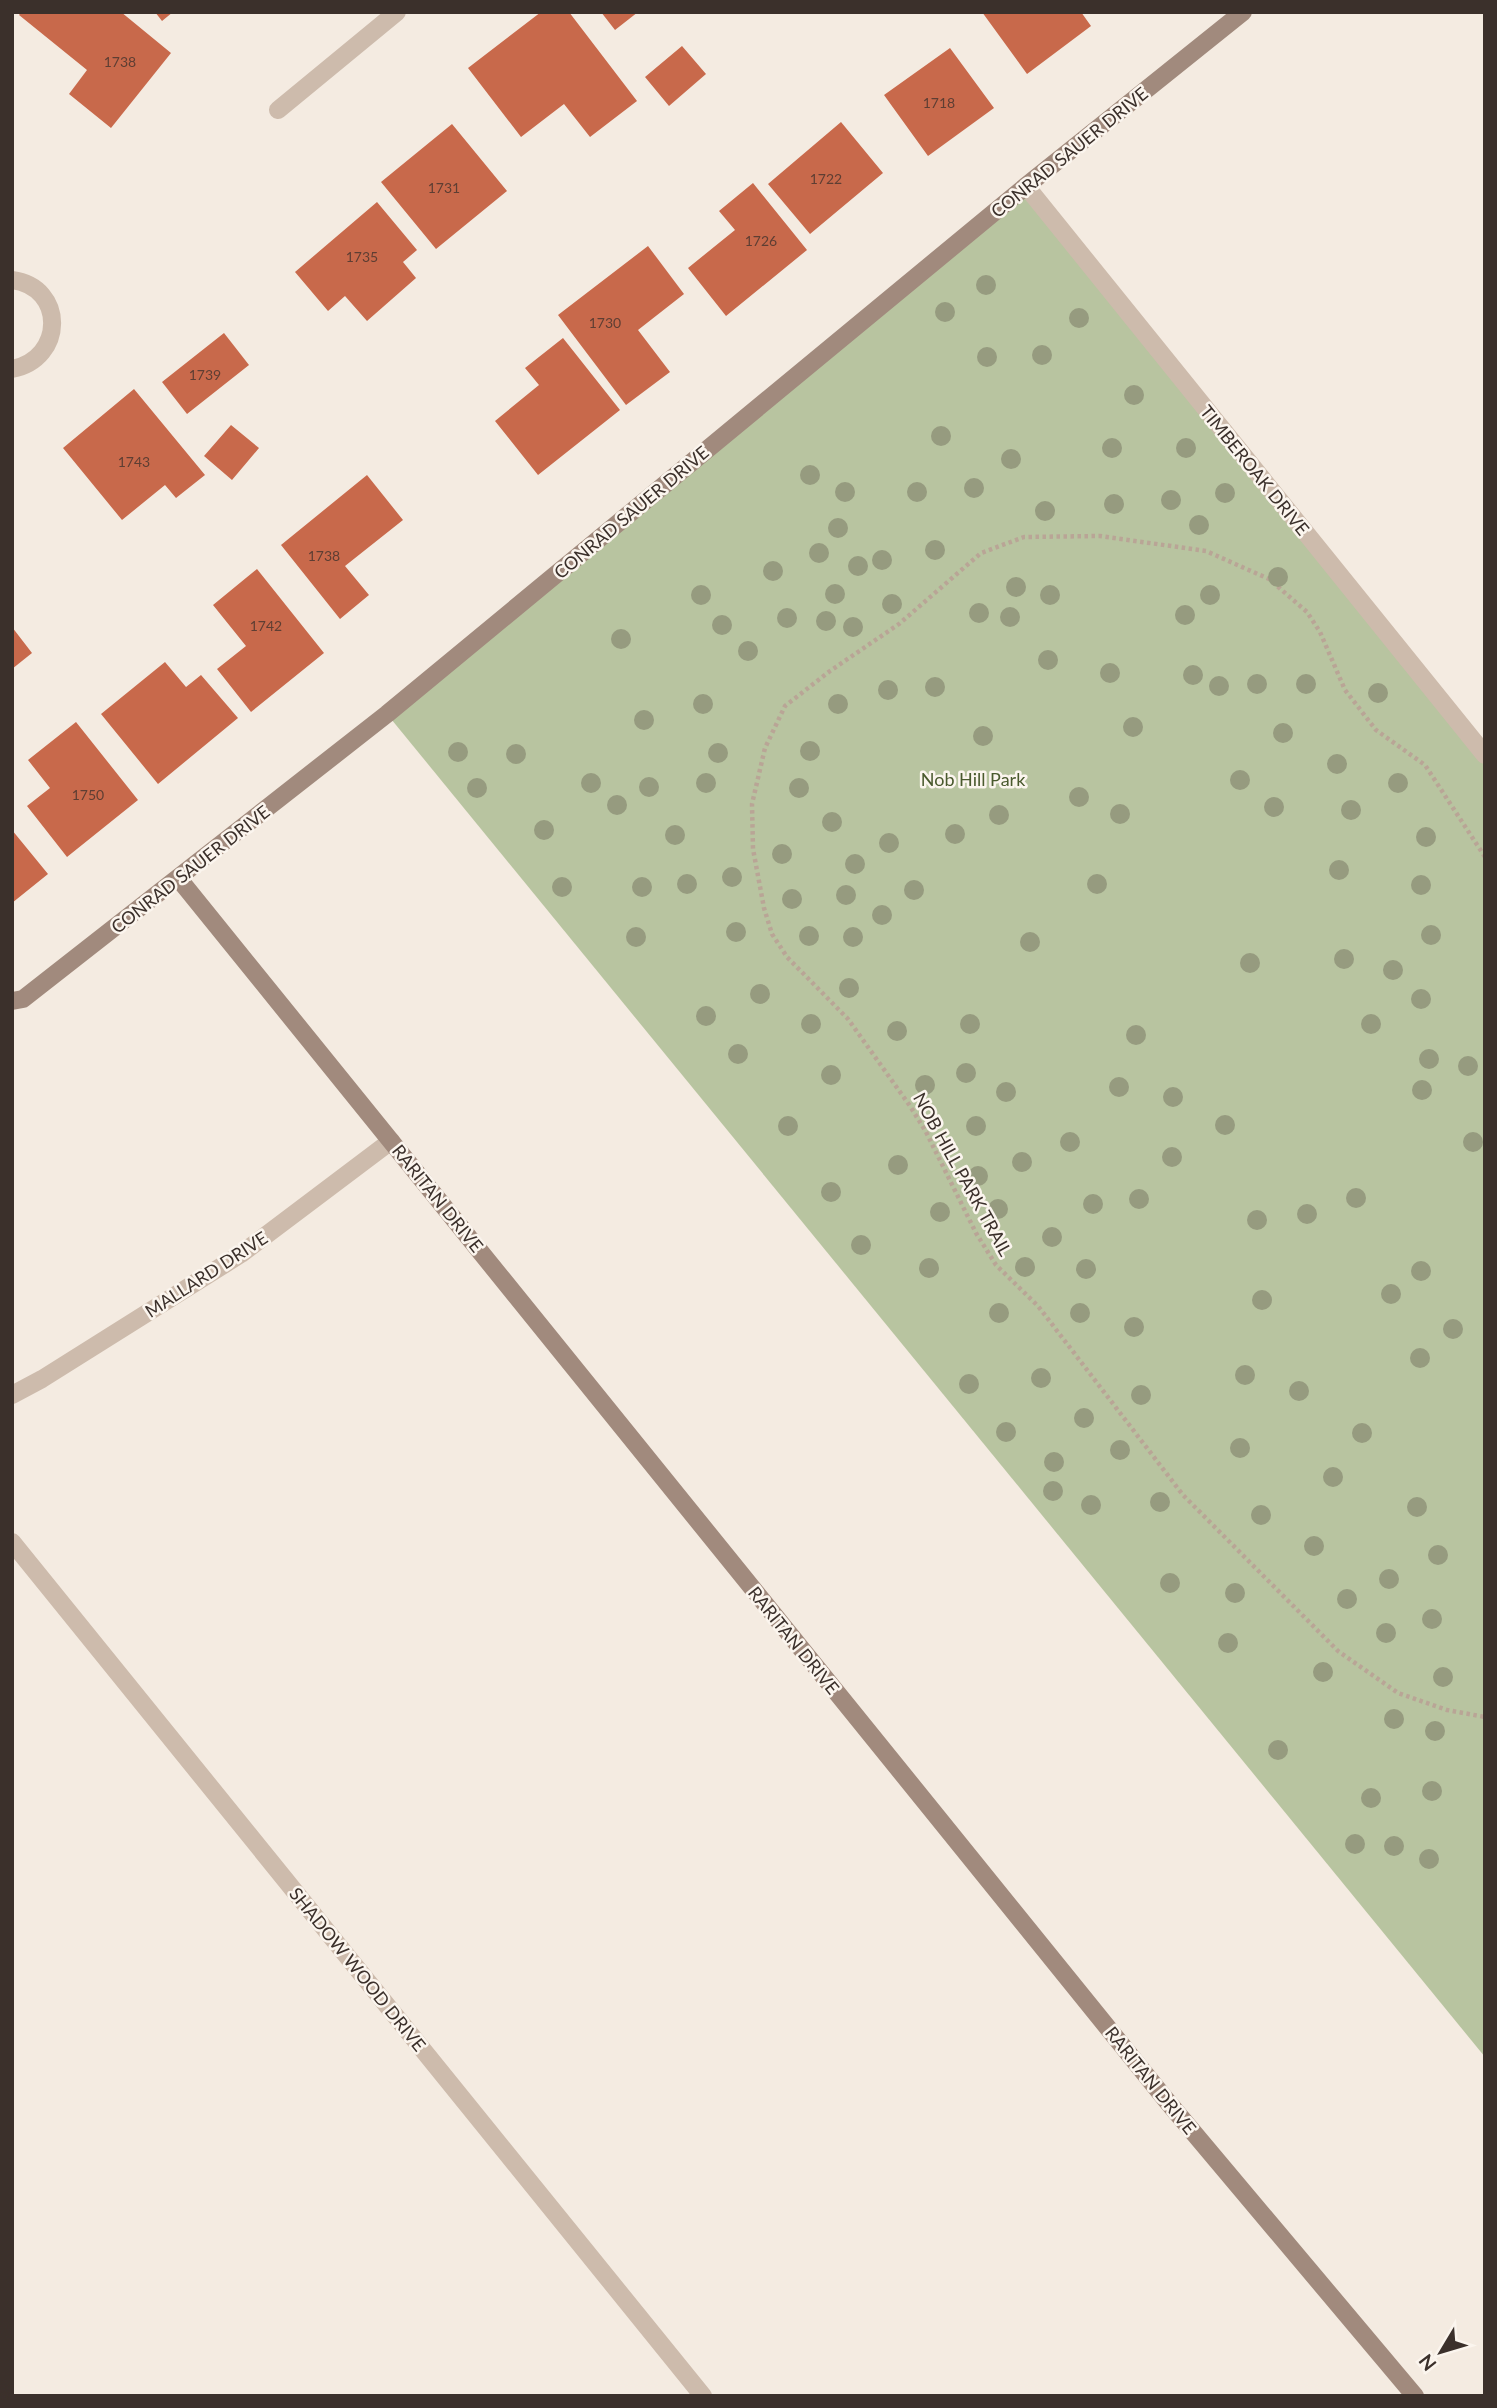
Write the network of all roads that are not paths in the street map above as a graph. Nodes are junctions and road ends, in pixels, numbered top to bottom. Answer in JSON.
{"nodes":[{"id":1,"x":397,"y":12,"type":"edge"},
{"id":2,"x":1243,"y":12,"type":"edge"},
{"id":3,"x":278,"y":110,"type":"dead end"},
{"id":4,"x":1026,"y":186,"type":"junction"},
{"id":5,"x":12,"y":280,"type":"edge"},
{"id":6,"x":12,"y":369,"type":"edge"},
{"id":7,"x":1485,"y":755,"type":"edge"},
{"id":8,"x":179,"y":879,"type":"junction"},
{"id":9,"x":12,"y":1001,"type":"edge"},
{"id":10,"x":391,"y":1141,"type":"junction"},
{"id":11,"x":12,"y":1395,"type":"edge"},
{"id":12,"x":12,"y":1542,"type":"edge"},
{"id":13,"x":704,"y":2396,"type":"edge"},
{"id":14,"x":1415,"y":2396,"type":"edge"}],
"edges":[{"from":1,"to":3,"type":"street"},
{"from":2,"to":4,"type":"street","name":"CONRAD SAUER DRIVE"},
{"from":4,"to":7,"type":"street","name":"TIMBEROAK DRIVE"},
{"from":4,"to":8,"type":"street","name":"CONRAD SAUER DRIVE"},
{"from":5,"to":6,"type":"street"},
{"from":8,"to":9,"type":"street","name":"CONRAD SAUER DRIVE"},
{"from":8,"to":10,"type":"street","name":"RARITAN DRIVE"},
{"from":10,"to":11,"type":"street","name":"MALLARD DRIVE"},
{"from":10,"to":14,"type":"street","name":"RARITAN DRIVE"},
{"from":12,"to":13,"type":"street","name":"SHADOW WOOD DRIVE"}]}
